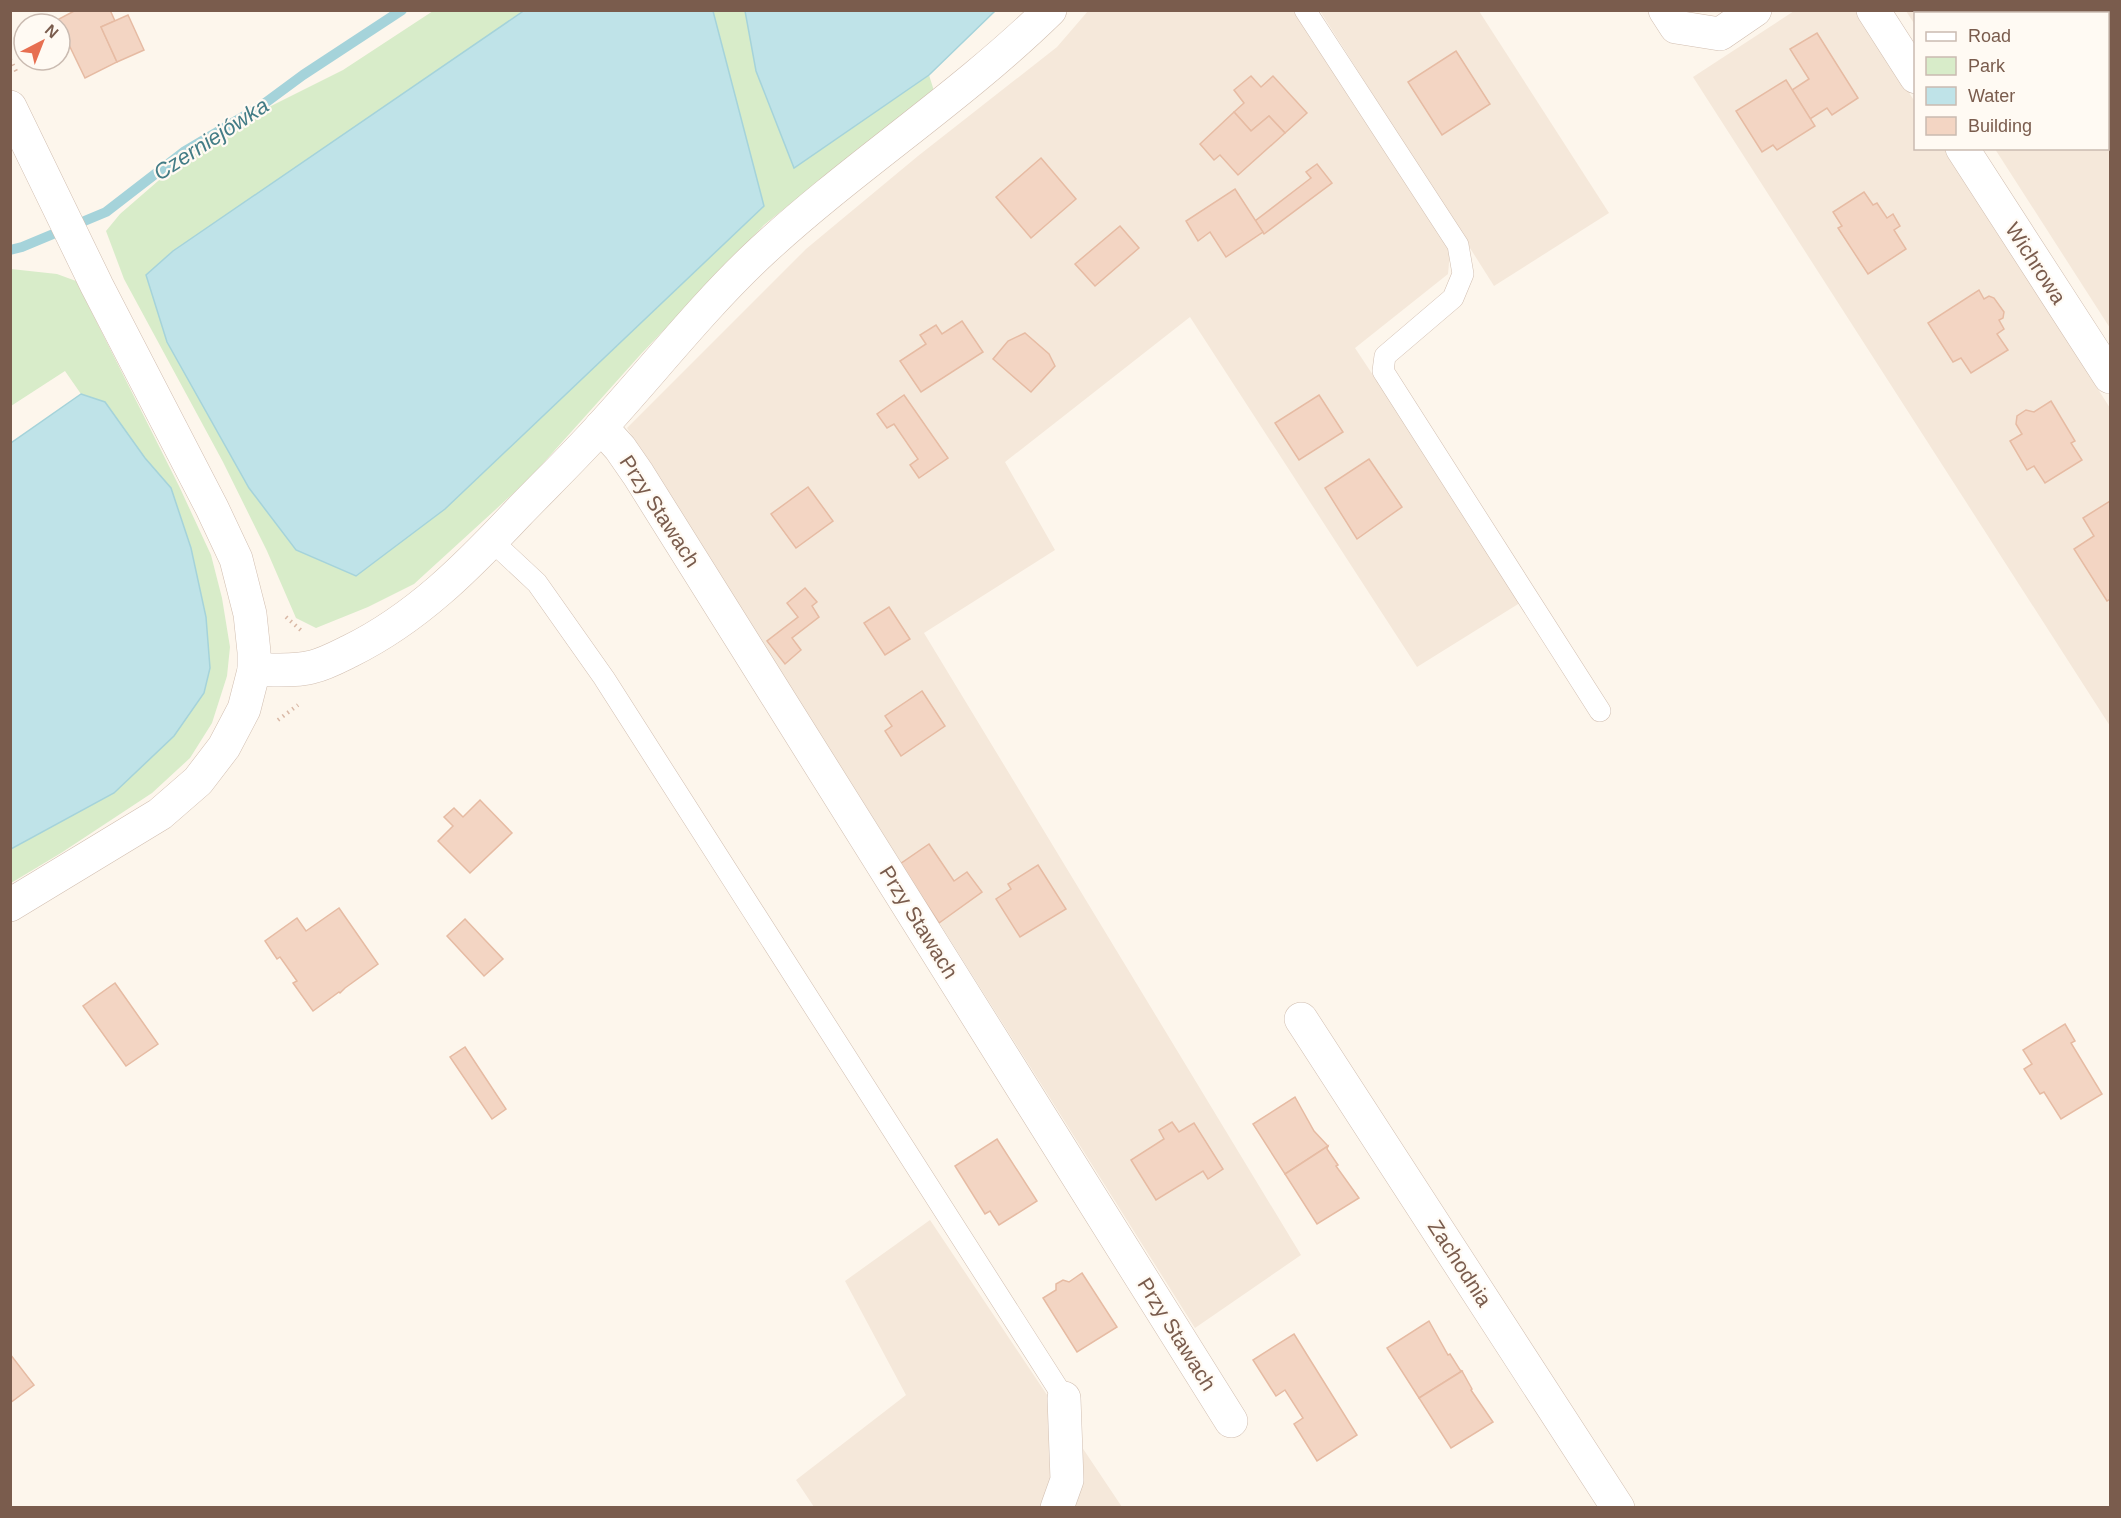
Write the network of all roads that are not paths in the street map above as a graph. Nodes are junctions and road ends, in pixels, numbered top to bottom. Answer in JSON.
{"nodes":[{"id":1,"x":1050,"y":10,"type":"edge"},
{"id":2,"x":1305,"y":10,"type":"edge"},
{"id":3,"x":1665,"y":10,"type":"edge"},
{"id":4,"x":1755,"y":10,"type":"edge"},
{"id":5,"x":1873,"y":10,"type":"edge"},
{"id":6,"x":1914,"y":74,"type":"edge"},
{"id":7,"x":10,"y":107,"type":"edge"},
{"id":8,"x":1963,"y":150,"type":"edge"},
{"id":9,"x":2110,"y":377,"type":"edge"},
{"id":10,"x":601,"y":427,"type":"junction"},
{"id":11,"x":492,"y":541,"type":"junction"},
{"id":12,"x":254,"y":670,"type":"junction"},
{"id":13,"x":1600,"y":711,"type":"dead end"},
{"id":14,"x":10,"y":905,"type":"edge"},
{"id":15,"x":1301,"y":1018,"type":"dead end"},
{"id":16,"x":1064,"y":1398,"type":"joint"},
{"id":17,"x":1232,"y":1421,"type":"dead end"},
{"id":18,"x":1057,"y":1508,"type":"edge"},
{"id":19,"x":1618,"y":1508,"type":"edge"}],
"edges":[{"from":1,"to":10,"type":"street"},
{"from":2,"to":13,"type":"lane"},
{"from":3,"to":4,"type":"street"},
{"from":5,"to":6,"type":"street"},
{"from":7,"to":12,"type":"street"},
{"from":8,"to":9,"type":"street","name":"Wichrowa"},
{"from":10,"to":11,"type":"street"},
{"from":10,"to":17,"type":"street","name":"Przy Stawach"},
{"from":11,"to":12,"type":"street"},
{"from":11,"to":16,"type":"lane"},
{"from":12,"to":14,"type":"street"},
{"from":15,"to":19,"type":"street","name":"Zachodnia"},
{"from":16,"to":18,"type":"street"}]}
